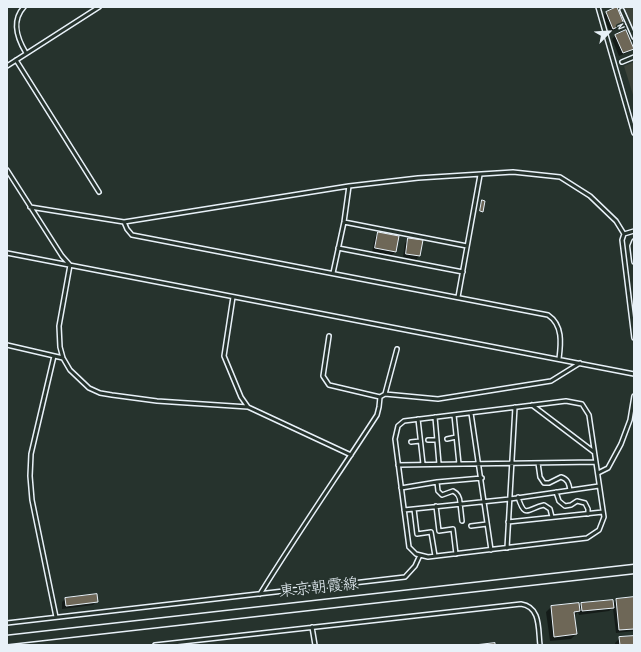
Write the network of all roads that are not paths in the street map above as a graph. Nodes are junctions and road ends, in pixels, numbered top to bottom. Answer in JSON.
{"nodes":[{"id":1,"x":24,"y":7,"type":"edge"},
{"id":2,"x":99,"y":7,"type":"edge"},
{"id":3,"x":598,"y":7,"type":"edge"},
{"id":4,"x":622,"y":10,"type":"dead end"},
{"id":5,"x":634,"y":37,"type":"edge"},
{"id":6,"x":26,"y":53,"type":"junction"},
{"id":7,"x":634,"y":58,"type":"edge"},
{"id":8,"x":16,"y":60,"type":"junction"},
{"id":9,"x":622,"y":62,"type":"dead end"},
{"id":10,"x":7,"y":66,"type":"edge"},
{"id":11,"x":634,"y":133,"type":"edge"},
{"id":12,"x":7,"y":170,"type":"edge"},
{"id":13,"x":480,"y":174,"type":"junction"},
{"id":14,"x":349,"y":186,"type":"junction"},
{"id":15,"x":99,"y":192,"type":"dead end"},
{"id":16,"x":30,"y":207,"type":"junction"},
{"id":17,"x":124,"y":222,"type":"junction"},
{"id":18,"x":344,"y":222,"type":"junction"},
{"id":19,"x":634,"y":231,"type":"edge"},
{"id":20,"x":624,"y":234,"type":"junction"},
{"id":21,"x":634,"y":241,"type":"edge"},
{"id":22,"x":467,"y":246,"type":"junction"},
{"id":23,"x":338,"y":248,"type":"junction"},
{"id":24,"x":7,"y":253,"type":"edge"},
{"id":25,"x":634,"y":262,"type":"edge"},
{"id":26,"x":70,"y":265,"type":"junction"},
{"id":27,"x":463,"y":272,"type":"junction"},
{"id":28,"x":333,"y":273,"type":"junction"},
{"id":29,"x":233,"y":297,"type":"junction"},
{"id":30,"x":458,"y":297,"type":"junction"},
{"id":31,"x":329,"y":336,"type":"dead end"},
{"id":32,"x":634,"y":338,"type":"edge"},
{"id":33,"x":7,"y":344,"type":"edge"},
{"id":34,"x":398,"y":349,"type":"dead end"},
{"id":35,"x":54,"y":356,"type":"junction"},
{"id":36,"x":63,"y":358,"type":"junction"},
{"id":37,"x":559,"y":360,"type":"junction"},
{"id":38,"x":580,"y":363,"type":"junction"},
{"id":39,"x":634,"y":374,"type":"edge"},
{"id":40,"x":385,"y":394,"type":"junction"},
{"id":41,"x":634,"y":396,"type":"edge"},
{"id":42,"x":380,"y":397,"type":"junction"},
{"id":43,"x":532,"y":405,"type":"junction"},
{"id":44,"x":248,"y":407,"type":"junction"},
{"id":45,"x":515,"y":407,"type":"junction"},
{"id":46,"x":472,"y":413,"type":"junction"},
{"id":47,"x":454,"y":415,"type":"junction"},
{"id":48,"x":434,"y":417,"type":"junction"},
{"id":49,"x":418,"y":419,"type":"junction"},
{"id":50,"x":456,"y":438,"type":"junction"},
{"id":51,"x":447,"y":439,"type":"dead end"},
{"id":52,"x":428,"y":440,"type":"dead end"},
{"id":53,"x":437,"y":440,"type":"junction"},
{"id":54,"x":420,"y":441,"type":"junction"},
{"id":55,"x":411,"y":442,"type":"dead end"},
{"id":56,"x":594,"y":452,"type":"junction"},
{"id":57,"x":351,"y":455,"type":"junction"},
{"id":58,"x":596,"y":462,"type":"junction"},
{"id":59,"x":511,"y":463,"type":"junction"},
{"id":60,"x":538,"y":463,"type":"junction"},
{"id":61,"x":398,"y":464,"type":"junction"},
{"id":62,"x":423,"y":464,"type":"junction"},
{"id":63,"x":439,"y":464,"type":"junction"},
{"id":64,"x":459,"y":464,"type":"junction"},
{"id":65,"x":480,"y":464,"type":"junction"},
{"id":66,"x":598,"y":473,"type":"junction"},
{"id":67,"x":482,"y":478,"type":"junction"},
{"id":68,"x":436,"y":482,"type":"junction"},
{"id":69,"x":599,"y":486,"type":"junction"},
{"id":70,"x":401,"y":488,"type":"junction"},
{"id":71,"x":570,"y":490,"type":"junction"},
{"id":72,"x":556,"y":492,"type":"junction"},
{"id":73,"x":518,"y":498,"type":"junction"},
{"id":74,"x":510,"y":499,"type":"junction"},
{"id":75,"x":484,"y":501,"type":"junction"},
{"id":76,"x":460,"y":503,"type":"junction"},
{"id":77,"x":436,"y":506,"type":"junction"},
{"id":78,"x":414,"y":509,"type":"junction"},
{"id":79,"x":404,"y":510,"type":"junction"},
{"id":80,"x":603,"y":512,"type":"junction"},
{"id":81,"x":588,"y":514,"type":"junction"},
{"id":82,"x":552,"y":517,"type":"junction"},
{"id":83,"x":462,"y":521,"type":"dead end"},
{"id":84,"x":508,"y":522,"type":"junction"},
{"id":85,"x":488,"y":524,"type":"junction"},
{"id":86,"x":472,"y":526,"type":"dead end"},
{"id":87,"x":507,"y":548,"type":"junction"},
{"id":88,"x":491,"y":550,"type":"junction"},
{"id":89,"x":456,"y":554,"type":"junction"},
{"id":90,"x":420,"y":555,"type":"junction"},
{"id":91,"x":435,"y":556,"type":"junction"},
{"id":92,"x":634,"y":569,"type":"edge"},
{"id":93,"x":260,"y":594,"type":"junction"},
{"id":94,"x":56,"y":617,"type":"junction"},
{"id":95,"x":7,"y":623,"type":"edge"},
{"id":96,"x":312,"y":626,"type":"junction"},
{"id":97,"x":7,"y":640,"type":"edge"},
{"id":98,"x":155,"y":645,"type":"edge"},
{"id":99,"x":163,"y":645,"type":"edge"},
{"id":100,"x":315,"y":645,"type":"edge"},
{"id":101,"x":540,"y":645,"type":"edge"}],
"edges":[{"from":1,"to":6,"type":"lane"},
{"from":2,"to":6,"type":"lane"},
{"from":3,"to":11,"type":"lane"},
{"from":4,"to":5,"type":"lane"},
{"from":6,"to":8,"type":"lane"},
{"from":7,"to":9,"type":"lane"},
{"from":8,"to":10,"type":"lane"},
{"from":8,"to":15,"type":"lane"},
{"from":12,"to":16,"type":"lane"},
{"from":13,"to":14,"type":"lane"},
{"from":13,"to":20,"type":"lane"},
{"from":13,"to":22,"type":"lane"},
{"from":14,"to":17,"type":"lane"},
{"from":14,"to":18,"type":"lane"},
{"from":16,"to":17,"type":"lane"},
{"from":16,"to":26,"type":"lane"},
{"from":17,"to":28,"type":"lane"},
{"from":18,"to":22,"type":"lane"},
{"from":18,"to":23,"type":"lane"},
{"from":19,"to":20,"type":"lane"},
{"from":20,"to":32,"type":"lane"},
{"from":21,"to":25,"type":"lane"},
{"from":22,"to":27,"type":"lane"},
{"from":23,"to":27,"type":"lane"},
{"from":23,"to":28,"type":"lane"},
{"from":24,"to":26,"type":"lane"},
{"from":26,"to":29,"type":"lane"},
{"from":26,"to":36,"type":"lane"},
{"from":27,"to":30,"type":"lane"},
{"from":28,"to":30,"type":"lane"},
{"from":29,"to":37,"type":"lane"},
{"from":29,"to":44,"type":"lane"},
{"from":30,"to":37,"type":"lane"},
{"from":31,"to":42,"type":"lane"},
{"from":33,"to":35,"type":"lane"},
{"from":34,"to":40,"type":"lane"},
{"from":35,"to":36,"type":"lane"},
{"from":35,"to":94,"type":"lane"},
{"from":36,"to":44,"type":"lane"},
{"from":37,"to":38,"type":"lane"},
{"from":38,"to":39,"type":"lane"},
{"from":38,"to":40,"type":"lane"},
{"from":40,"to":42,"type":"lane"},
{"from":41,"to":66,"type":"lane"},
{"from":42,"to":57,"type":"lane"},
{"from":43,"to":45,"type":"lane"},
{"from":43,"to":56,"type":"lane"},
{"from":43,"to":56,"type":"lane"},
{"from":44,"to":57,"type":"lane"},
{"from":45,"to":46,"type":"lane"},
{"from":45,"to":59,"type":"lane"},
{"from":46,"to":47,"type":"lane"},
{"from":46,"to":65,"type":"lane"},
{"from":47,"to":48,"type":"lane"},
{"from":47,"to":50,"type":"lane"},
{"from":48,"to":49,"type":"lane"},
{"from":48,"to":53,"type":"lane"},
{"from":49,"to":54,"type":"lane"},
{"from":49,"to":61,"type":"lane"},
{"from":50,"to":51,"type":"lane"},
{"from":50,"to":64,"type":"lane"},
{"from":52,"to":53,"type":"lane"},
{"from":53,"to":63,"type":"lane"},
{"from":54,"to":55,"type":"lane"},
{"from":54,"to":62,"type":"lane"},
{"from":56,"to":58,"type":"lane"},
{"from":57,"to":93,"type":"lane"},
{"from":58,"to":60,"type":"lane"},
{"from":58,"to":66,"type":"lane"},
{"from":59,"to":60,"type":"lane"},
{"from":59,"to":65,"type":"lane"},
{"from":59,"to":74,"type":"lane"},
{"from":60,"to":71,"type":"lane"},
{"from":61,"to":62,"type":"lane"},
{"from":61,"to":70,"type":"lane"},
{"from":62,"to":63,"type":"lane"},
{"from":63,"to":64,"type":"lane"},
{"from":64,"to":65,"type":"lane"},
{"from":65,"to":67,"type":"lane"},
{"from":66,"to":69,"type":"lane"},
{"from":67,"to":68,"type":"lane"},
{"from":67,"to":75,"type":"lane"},
{"from":68,"to":70,"type":"lane"},
{"from":68,"to":76,"type":"lane"},
{"from":69,"to":71,"type":"lane"},
{"from":69,"to":80,"type":"lane"},
{"from":70,"to":79,"type":"lane"},
{"from":71,"to":72,"type":"lane"},
{"from":72,"to":73,"type":"lane"},
{"from":72,"to":81,"type":"lane"},
{"from":73,"to":74,"type":"lane"},
{"from":73,"to":82,"type":"lane"},
{"from":74,"to":75,"type":"lane"},
{"from":74,"to":84,"type":"lane"},
{"from":75,"to":76,"type":"lane"},
{"from":75,"to":85,"type":"lane"},
{"from":76,"to":77,"type":"lane"},
{"from":76,"to":83,"type":"lane"},
{"from":77,"to":78,"type":"lane"},
{"from":77,"to":89,"type":"lane"},
{"from":78,"to":79,"type":"lane"},
{"from":78,"to":91,"type":"lane"},
{"from":79,"to":90,"type":"lane"},
{"from":80,"to":81,"type":"lane"},
{"from":80,"to":87,"type":"lane"},
{"from":81,"to":82,"type":"lane"},
{"from":82,"to":84,"type":"lane"},
{"from":84,"to":87,"type":"lane"},
{"from":85,"to":86,"type":"lane"},
{"from":85,"to":88,"type":"lane"},
{"from":87,"to":88,"type":"lane"},
{"from":88,"to":89,"type":"lane"},
{"from":89,"to":91,"type":"lane"},
{"from":90,"to":91,"type":"lane"},
{"from":90,"to":93,"type":"lane"},
{"from":92,"to":97,"type":"main road","name":"東京朝霞線"},
{"from":93,"to":94,"type":"lane"},
{"from":94,"to":95,"type":"lane"},
{"from":96,"to":99,"type":"lane"},
{"from":96,"to":100,"type":"lane"},
{"from":96,"to":101,"type":"lane"},
{"from":98,"to":99,"type":"lane"}]}
